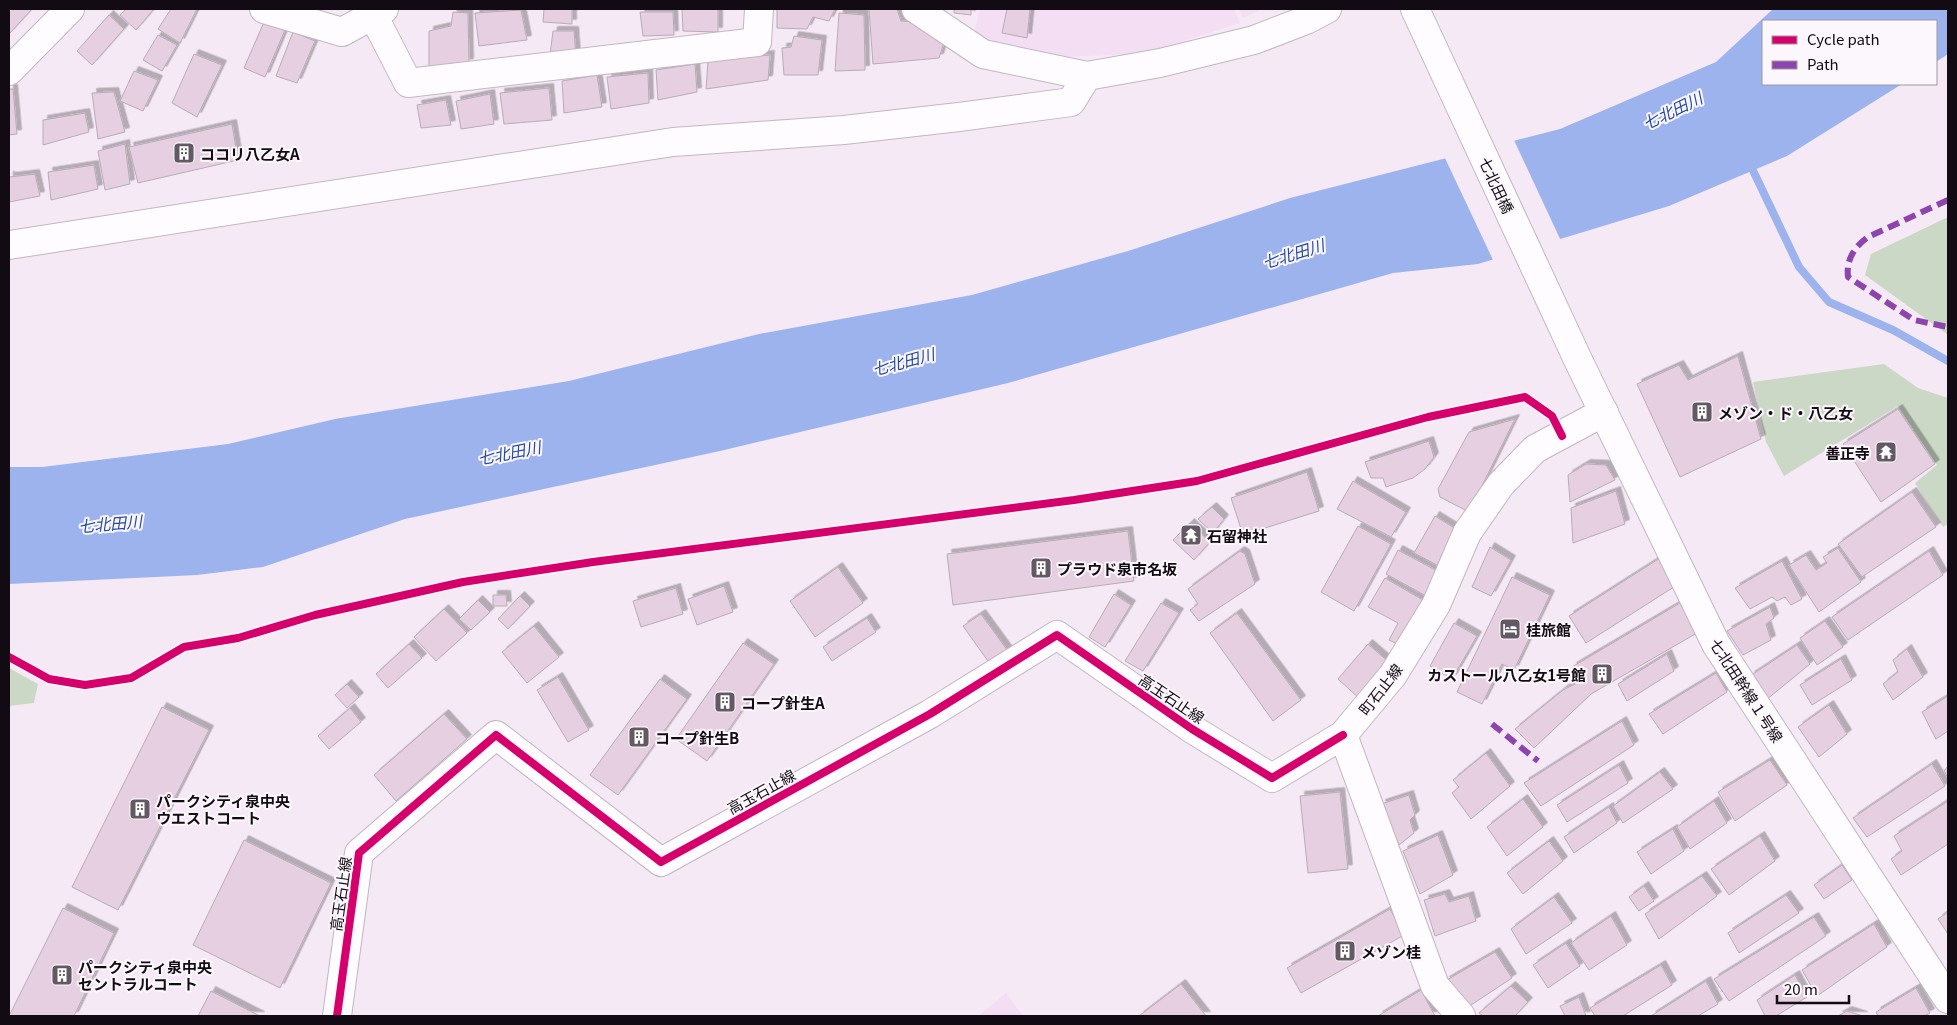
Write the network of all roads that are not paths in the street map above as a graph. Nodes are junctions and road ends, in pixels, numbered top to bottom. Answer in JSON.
{"nodes":[{"id":1,"x":70,"y":9,"type":"edge"},
{"id":2,"x":264,"y":9,"type":"edge"},
{"id":3,"x":759,"y":9,"type":"edge"},
{"id":4,"x":916,"y":9,"type":"edge"},
{"id":5,"x":1328,"y":9,"type":"edge"},
{"id":6,"x":1415,"y":9,"type":"edge"},
{"id":7,"x":379,"y":12,"type":"edge"},
{"id":8,"x":9,"y":71,"type":"edge"},
{"id":9,"x":1086,"y":76,"type":"junction"},
{"id":10,"x":9,"y":246,"type":"edge"},
{"id":11,"x":1579,"y":362,"type":"joint"},
{"id":12,"x":1604,"y":412,"type":"junction"},
{"id":13,"x":1343,"y":735,"type":"junction"},
{"id":14,"x":1948,"y":999,"type":"edge"},
{"id":15,"x":337,"y":1016,"type":"edge"},
{"id":16,"x":1461,"y":1016,"type":"edge"}],
"edges":[{"from":1,"to":8,"type":"street"},
{"from":2,"to":7,"type":"street"},
{"from":3,"to":7,"type":"street"},
{"from":4,"to":9,"type":"street"},
{"from":5,"to":9,"type":"street"},
{"from":6,"to":11,"type":"street","name":"七北田橋"},
{"from":9,"to":10,"type":"street"},
{"from":11,"to":12,"type":"street","name":"七北田幹線１号線"},
{"from":12,"to":13,"type":"street","name":"町石止線"},
{"from":12,"to":14,"type":"street","name":"七北田幹線１号線"},
{"from":13,"to":15,"type":"street","name":"高玉石止線"},
{"from":13,"to":16,"type":"street"}]}
